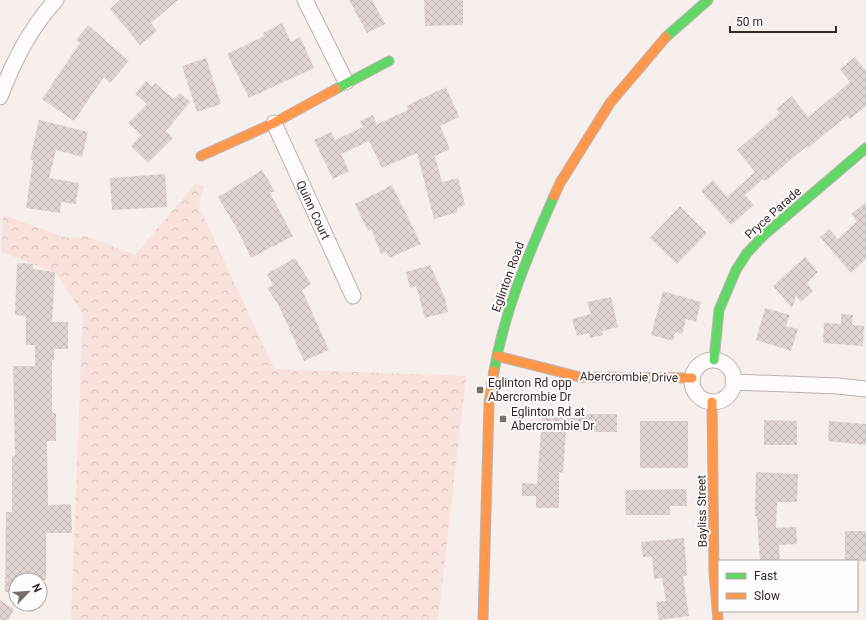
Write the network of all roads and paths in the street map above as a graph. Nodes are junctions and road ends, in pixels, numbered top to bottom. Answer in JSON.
{"nodes":[{"id":1,"x":56,"y":0,"type":"edge"},
{"id":2,"x":305,"y":0,"type":"edge"},
{"id":3,"x":708,"y":0,"type":"edge"},
{"id":4,"x":389,"y":62,"type":"dead end"},
{"id":5,"x":346,"y":82,"type":"junction"},
{"id":6,"x":0,"y":96,"type":"edge"},
{"id":7,"x":274,"y":123,"type":"junction"},
{"id":8,"x":866,"y":148,"type":"edge"},
{"id":9,"x":201,"y":156,"type":"dead end"},
{"id":10,"x":353,"y":296,"type":"dead end"},
{"id":11,"x":497,"y":356,"type":"junction"},
{"id":12,"x":714,"y":360,"type":"junction"},
{"id":13,"x":692,"y":378,"type":"junction"},
{"id":14,"x":733,"y":382,"type":"junction"},
{"id":15,"x":866,"y":389,"type":"edge"},
{"id":16,"x":712,"y":402,"type":"junction"},
{"id":17,"x":483,"y":620,"type":"edge"},
{"id":18,"x":718,"y":620,"type":"edge"}],
"edges":[{"from":1,"to":6,"type":"street"},
{"from":2,"to":5,"type":"street"},
{"from":3,"to":11,"type":"street","name":"Eglinton Road"},
{"from":4,"to":5,"type":"street"},
{"from":5,"to":7,"type":"street"},
{"from":7,"to":9,"type":"street"},
{"from":7,"to":10,"type":"street","name":"Quinn Court"},
{"from":8,"to":12,"type":"street","name":"Pryce Parade"},
{"from":11,"to":13,"type":"street","name":"Abercrombie Drive"},
{"from":11,"to":17,"type":"street","name":"Eglinton Road"},
{"from":12,"to":13,"type":"street"},
{"from":12,"to":14,"type":"street"},
{"from":13,"to":16,"type":"street"},
{"from":14,"to":15,"type":"street"},
{"from":14,"to":16,"type":"street"},
{"from":16,"to":18,"type":"street","name":"Bayliss Street"}]}
